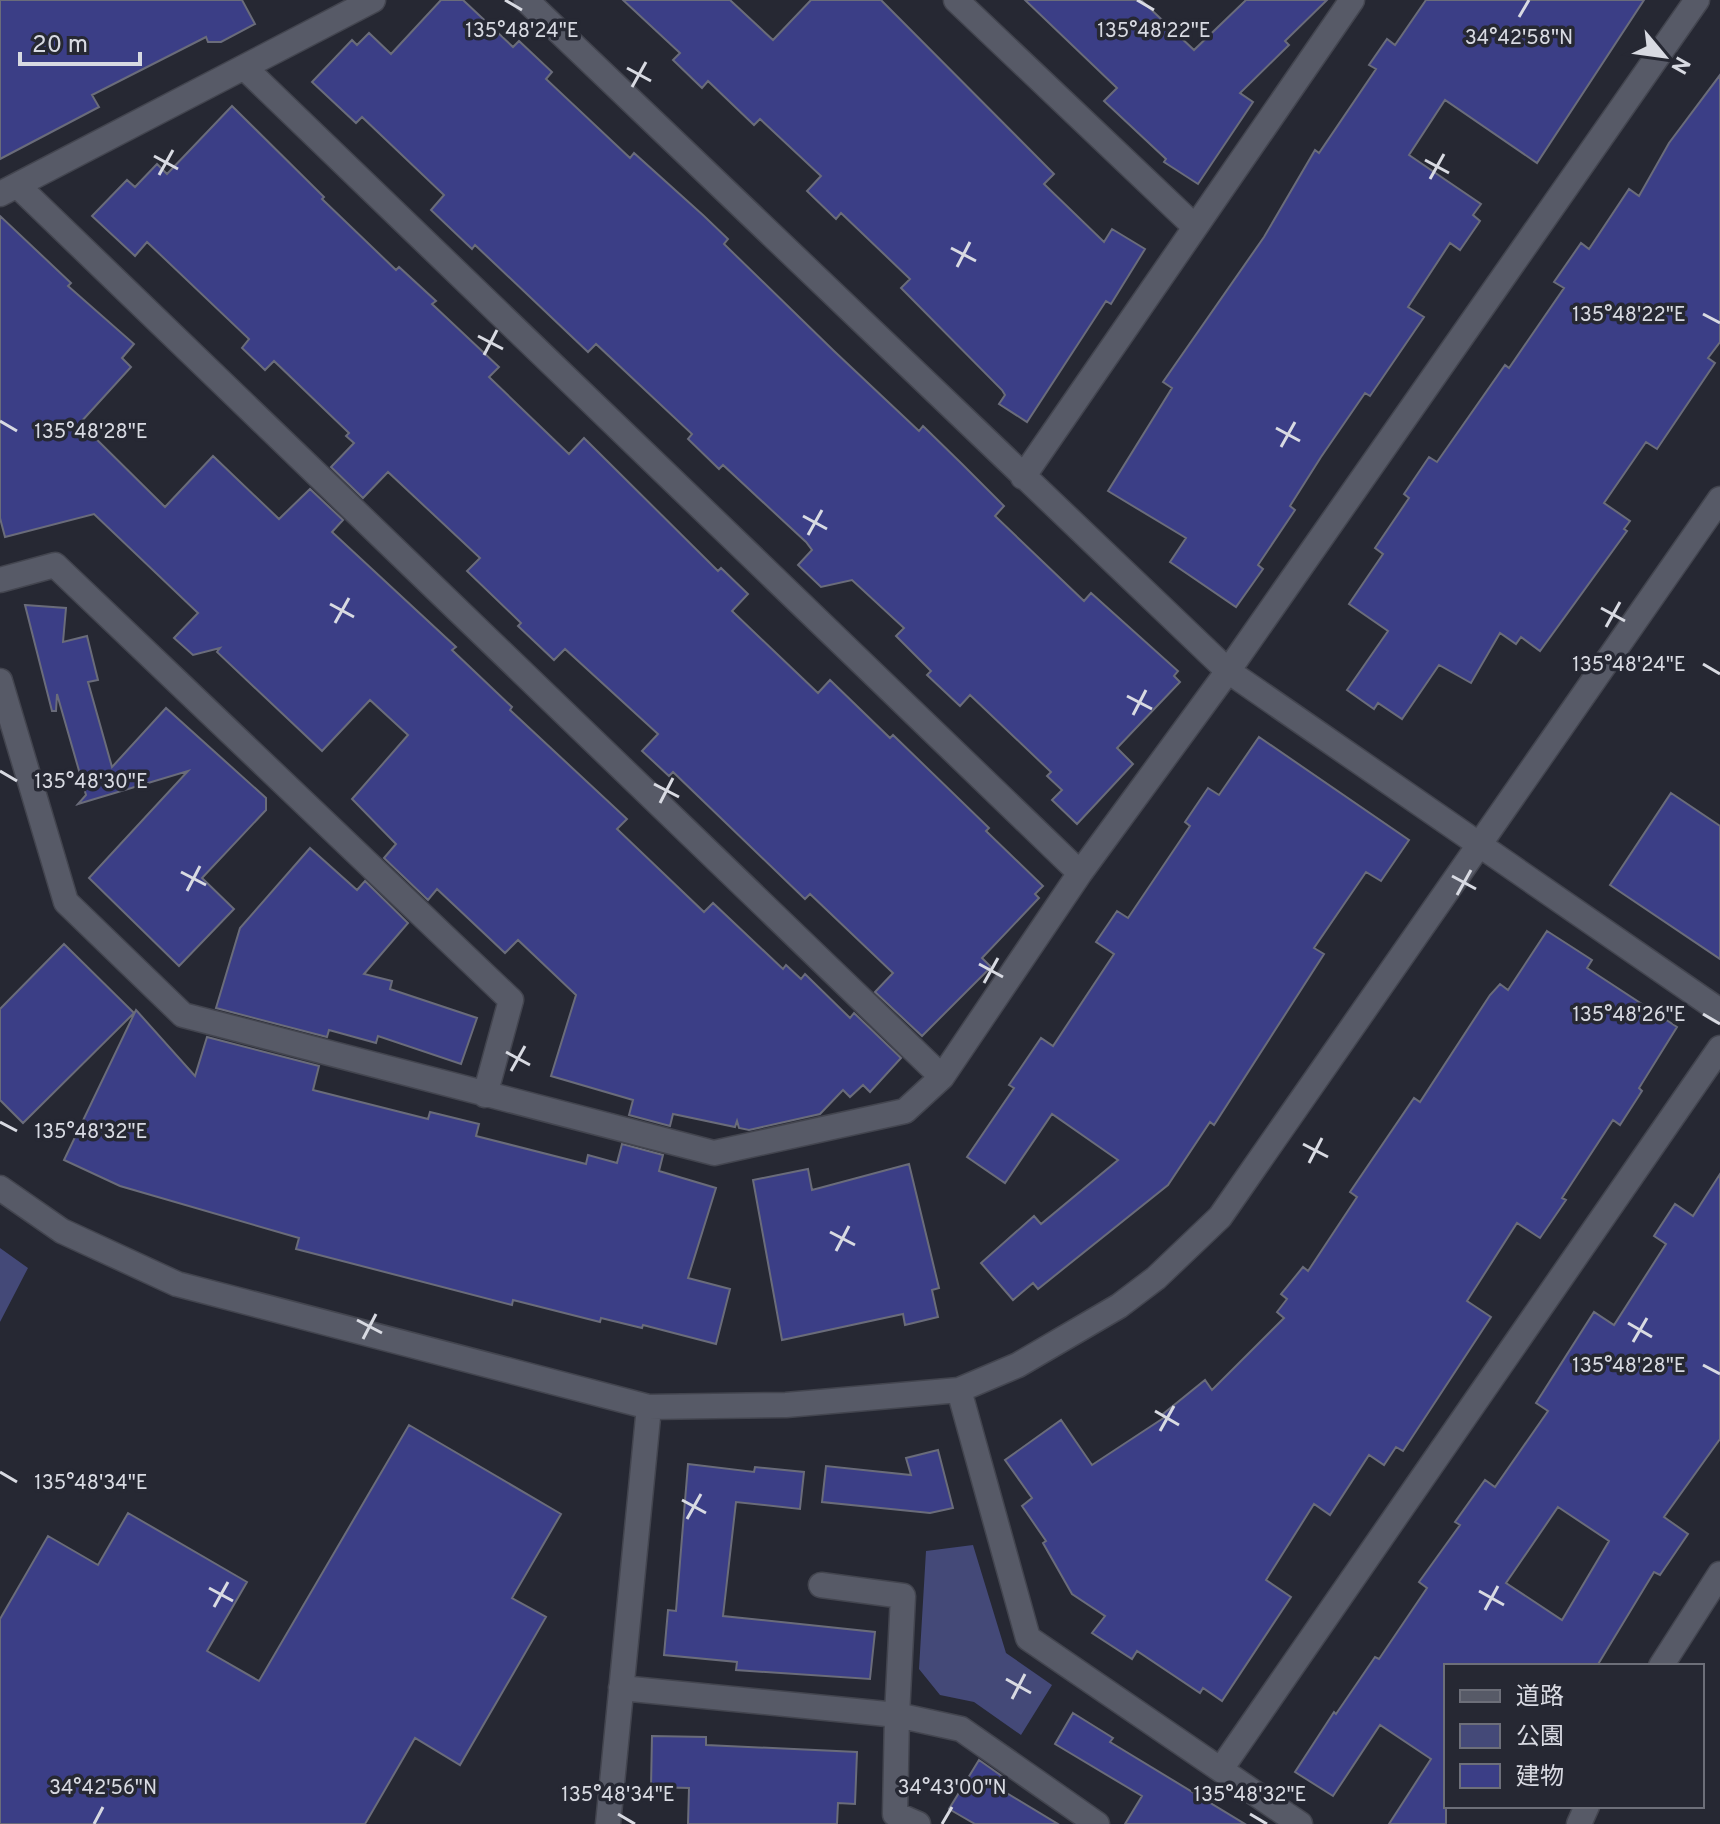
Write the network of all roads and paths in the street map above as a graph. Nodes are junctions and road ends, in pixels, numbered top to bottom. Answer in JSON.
{"nodes":[{"id":1,"x":373,"y":0,"type":"edge"},
{"id":2,"x":526,"y":0,"type":"edge"},
{"id":3,"x":956,"y":0,"type":"edge"},
{"id":4,"x":1352,"y":0,"type":"edge"},
{"id":5,"x":1697,"y":0,"type":"edge"},
{"id":6,"x":246,"y":69,"type":"junction"},
{"id":7,"x":9,"y":190,"type":"edge"},
{"id":8,"x":1194,"y":226,"type":"junction"},
{"id":9,"x":1023,"y":477,"type":"junction"},
{"id":10,"x":1720,"y":499,"type":"edge"},
{"id":11,"x":0,"y":580,"type":"edge"},
{"id":12,"x":1228,"y":671,"type":"junction"},
{"id":13,"x":0,"y":681,"type":"edge"},
{"id":14,"x":1481,"y":846,"type":"junction"},
{"id":15,"x":1080,"y":873,"type":"junction"},
{"id":16,"x":1720,"y":1011,"type":"edge"},
{"id":17,"x":1720,"y":1048,"type":"edge"},
{"id":18,"x":942,"y":1077,"type":"junction"},
{"id":19,"x":485,"y":1095,"type":"junction"},
{"id":20,"x":0,"y":1188,"type":"edge"},
{"id":21,"x":959,"y":1390,"type":"junction"},
{"id":22,"x":649,"y":1407,"type":"junction"},
{"id":23,"x":1720,"y":1574,"type":"edge"},
{"id":24,"x":821,"y":1585,"type":"dead end"},
{"id":25,"x":1662,"y":1664,"type":"edge"},
{"id":26,"x":621,"y":1688,"type":"junction"},
{"id":27,"x":897,"y":1715,"type":"junction"},
{"id":28,"x":1221,"y":1769,"type":"junction"},
{"id":29,"x":894,"y":1819,"type":"edge"},
{"id":30,"x":608,"y":1824,"type":"edge"},
{"id":31,"x":918,"y":1824,"type":"edge"},
{"id":32,"x":1097,"y":1824,"type":"edge"},
{"id":33,"x":1300,"y":1824,"type":"edge"}],
"edges":[{"from":1,"to":6,"type":"street"},
{"from":2,"to":9,"type":"street"},
{"from":3,"to":8,"type":"street"},
{"from":4,"to":8,"type":"street"},
{"from":5,"to":12,"type":"street"},
{"from":6,"to":7,"type":"street"},
{"from":6,"to":15,"type":"street"},
{"from":7,"to":18,"type":"street"},
{"from":8,"to":9,"type":"street"},
{"from":9,"to":12,"type":"street"},
{"from":10,"to":14,"type":"street"},
{"from":11,"to":19,"type":"street"},
{"from":12,"to":14,"type":"street"},
{"from":12,"to":15,"type":"street"},
{"from":13,"to":19,"type":"street"},
{"from":14,"to":16,"type":"street"},
{"from":14,"to":21,"type":"street"},
{"from":15,"to":18,"type":"street"},
{"from":17,"to":28,"type":"street"},
{"from":18,"to":19,"type":"street"},
{"from":20,"to":22,"type":"street"},
{"from":21,"to":22,"type":"street"},
{"from":21,"to":28,"type":"street"},
{"from":22,"to":26,"type":"street"},
{"from":23,"to":25,"type":"street"},
{"from":24,"to":27,"type":"street"},
{"from":26,"to":27,"type":"street"},
{"from":26,"to":30,"type":"street"},
{"from":27,"to":29,"type":"street"},
{"from":27,"to":32,"type":"street"},
{"from":28,"to":33,"type":"street"},
{"from":29,"to":31,"type":"street"}]}
